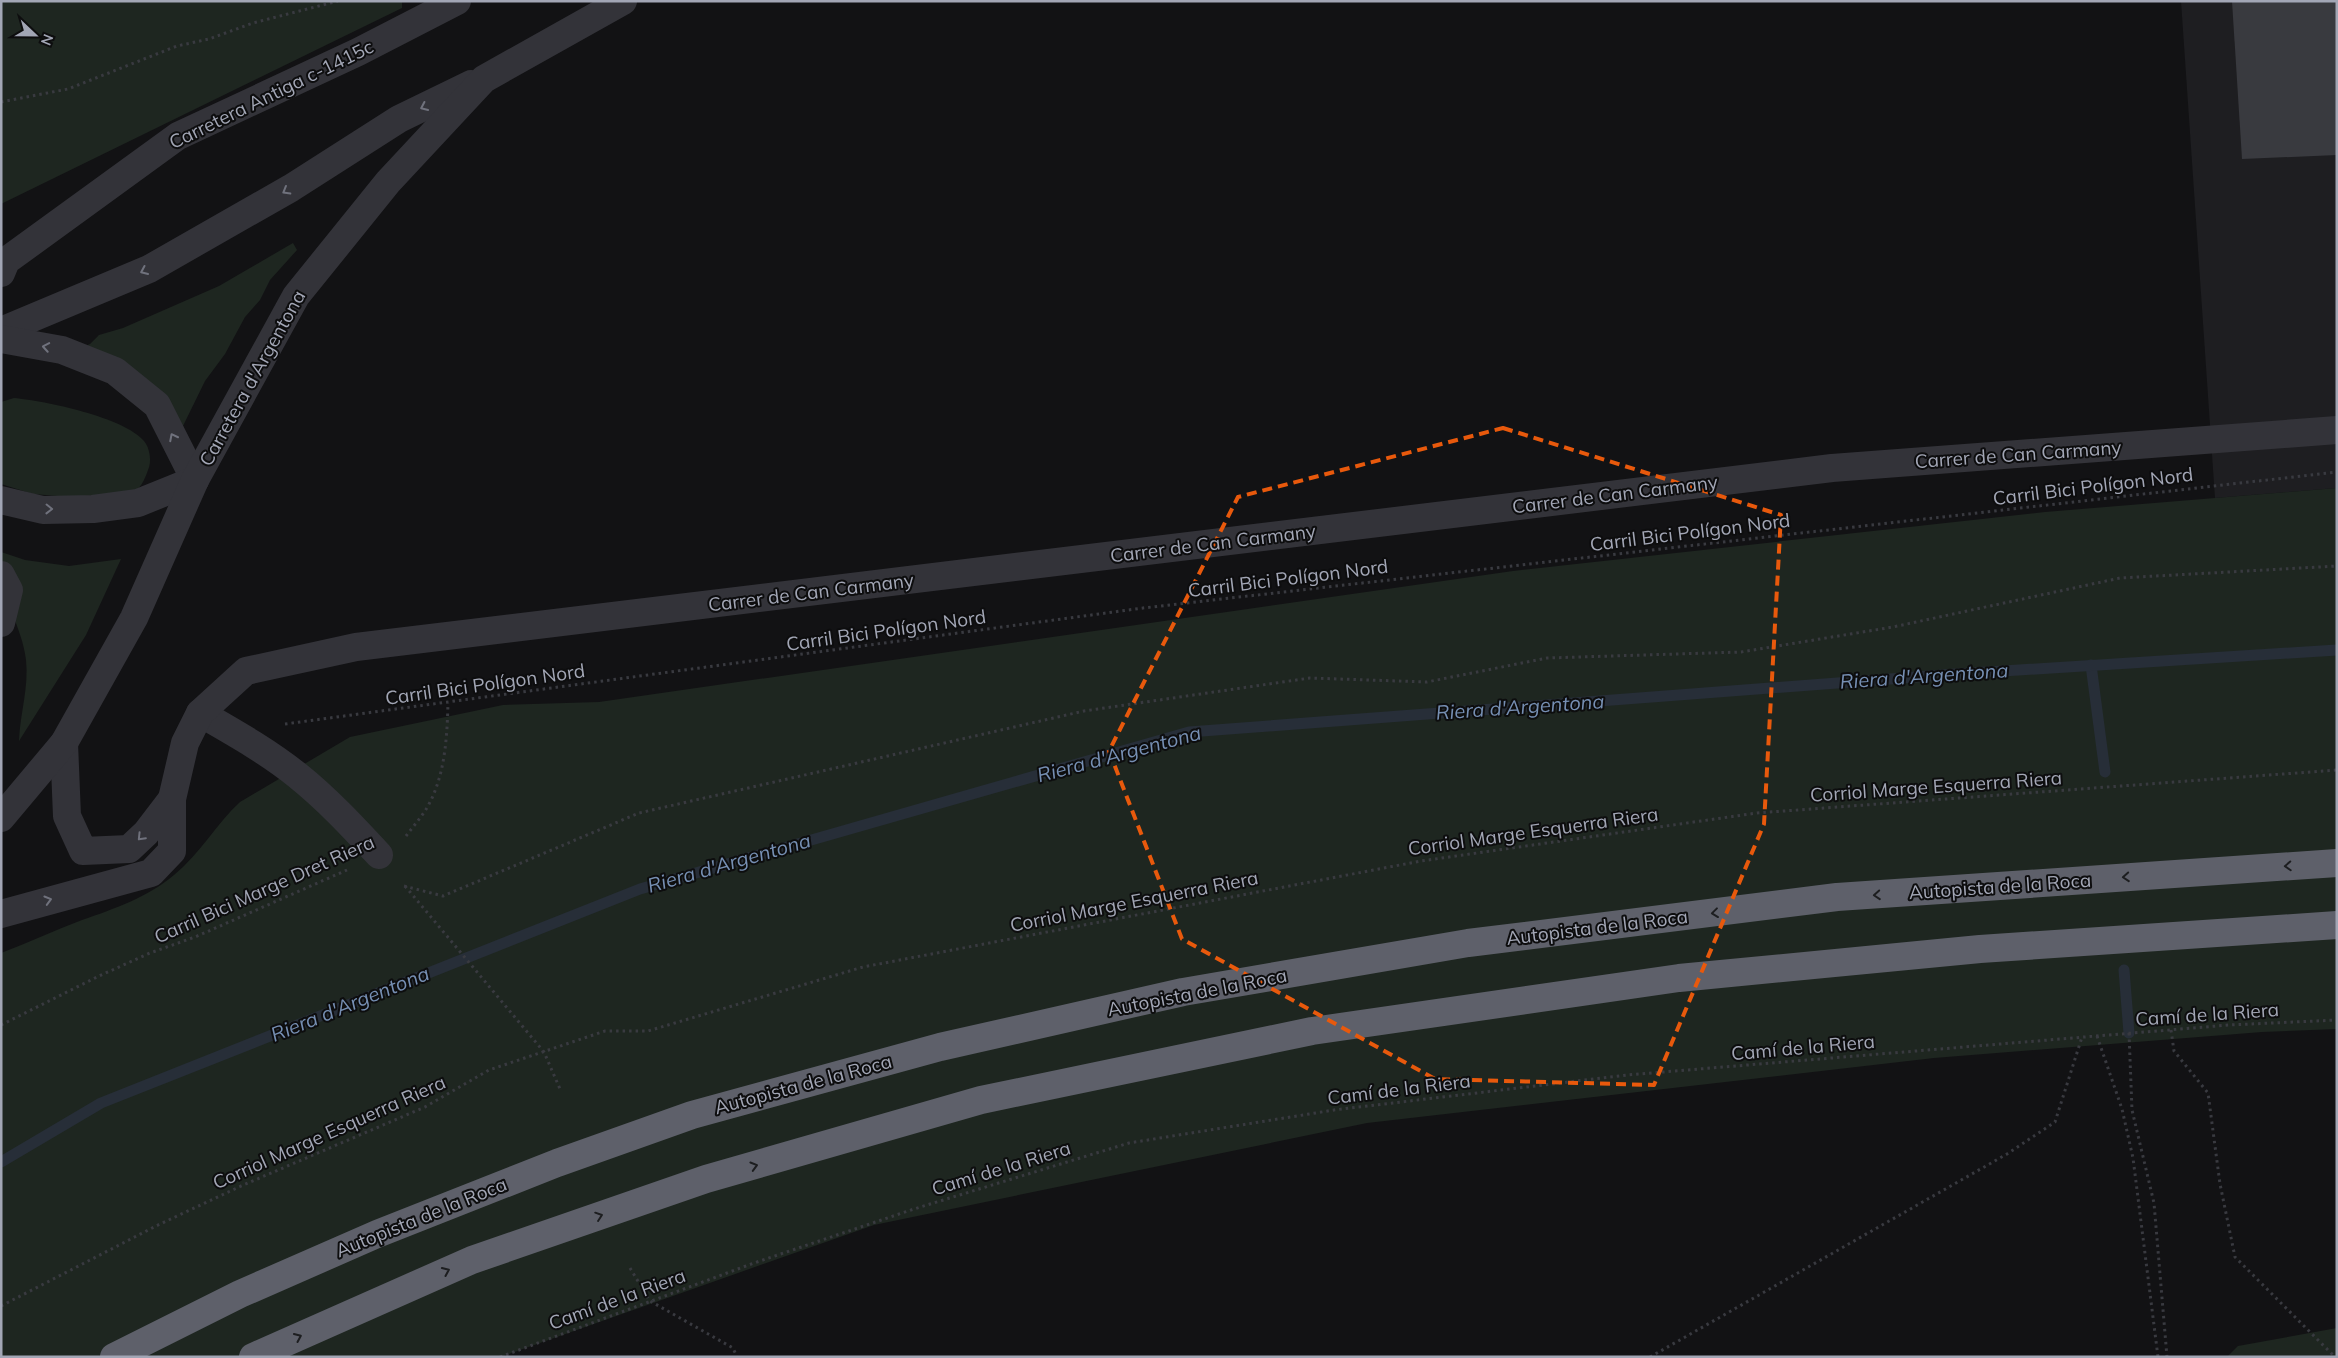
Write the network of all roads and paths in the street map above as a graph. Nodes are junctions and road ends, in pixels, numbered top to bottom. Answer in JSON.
{"nodes":[{"id":1,"x":338,"y":1,"type":"edge"},
{"id":2,"x":457,"y":1,"type":"edge"},
{"id":3,"x":623,"y":1,"type":"edge"},
{"id":4,"x":484,"y":78,"type":"junction"},
{"id":5,"x":1,"y":102,"type":"edge"},
{"id":6,"x":1,"y":273,"type":"edge"},
{"id":7,"x":1,"y":331,"type":"edge"},
{"id":8,"x":1,"y":339,"type":"edge"},
{"id":9,"x":2337,"y":430,"type":"edge"},
{"id":10,"x":2337,"y":472,"type":"edge"},
{"id":11,"x":195,"y":480,"type":"junction"},
{"id":12,"x":1,"y":500,"type":"edge"},
{"id":13,"x":2337,"y":566,"type":"edge"},
{"id":14,"x":1,"y":575,"type":"edge"},
{"id":15,"x":1,"y":623,"type":"edge"},
{"id":16,"x":448,"y":703,"type":"junction"},
{"id":17,"x":200,"y":713,"type":"junction"},
{"id":18,"x":250,"y":742,"type":"junction"},
{"id":19,"x":64,"y":744,"type":"junction"},
{"id":20,"x":2337,"y":770,"type":"edge"},
{"id":21,"x":172,"y":799,"type":"junction"},
{"id":22,"x":1,"y":818,"type":"edge"},
{"id":23,"x":379,"y":855,"type":"junction"},
{"id":24,"x":2337,"y":863,"type":"edge"},
{"id":25,"x":404,"y":886,"type":"junction"},
{"id":26,"x":1,"y":914,"type":"edge"},
{"id":27,"x":2337,"y":925,"type":"edge"},
{"id":28,"x":2337,"y":1020,"type":"edge"},
{"id":29,"x":1,"y":1025,"type":"edge"},
{"id":30,"x":2171,"y":1030,"type":"junction"},
{"id":31,"x":2128,"y":1033,"type":"junction"},
{"id":32,"x":2097,"y":1036,"type":"junction"},
{"id":33,"x":2082,"y":1037,"type":"junction"},
{"id":34,"x":544,"y":1052,"type":"junction"},
{"id":35,"x":560,"y":1089,"type":"dead end"},
{"id":36,"x":630,"y":1268,"type":"dead end"},
{"id":37,"x":650,"y":1301,"type":"junction"},
{"id":38,"x":1,"y":1306,"type":"edge"},
{"id":39,"x":114,"y":1357,"type":"edge"},
{"id":40,"x":253,"y":1357,"type":"edge"},
{"id":41,"x":500,"y":1357,"type":"edge"},
{"id":42,"x":737,"y":1357,"type":"edge"},
{"id":43,"x":1650,"y":1357,"type":"edge"},
{"id":44,"x":2158,"y":1357,"type":"edge"},
{"id":45,"x":2167,"y":1357,"type":"edge"},
{"id":46,"x":2335,"y":1357,"type":"edge"}],
"edges":[{"from":1,"to":5,"type":"path"},
{"from":2,"to":6,"type":"street","name":"Carretera Antiga c-1415c"},
{"from":3,"to":4,"type":"street","name":"Carretera d'Argentona"},
{"from":4,"to":7,"type":"street","one_way":true},
{"from":4,"to":11,"type":"street","name":"Carretera d'Argentona"},
{"from":11,"to":8,"type":"street","one_way":true},
{"from":9,"to":17,"type":"street","name":"Carrer de Can Carmany"},
{"from":10,"to":16,"type":"path","name":"Carril Bici Polígon Nord"},
{"from":12,"to":11,"type":"street","one_way":true},
{"from":11,"to":19,"type":"street","name":"Carretera d'Argentona"},
{"from":13,"to":25,"type":"path"},
{"from":14,"to":15,"type":"street"},
{"from":16,"to":18,"type":"path","name":"Carril Bici Polígon Nord"},
{"from":16,"to":23,"type":"path","name":"Carril Bici Marge Dret Riera"},
{"from":17,"to":18,"type":"street"},
{"from":17,"to":21,"type":"street","name":"Carrer de Can Carmany"},
{"from":18,"to":23,"type":"street"},
{"from":21,"to":19,"type":"street","name":"Carrer de Can Carmany","one_way":true},
{"from":19,"to":22,"type":"street","name":"Carretera d'Argentona"},
{"from":20,"to":34,"type":"path","name":"Corriol Marge Esquerra Riera"},
{"from":26,"to":21,"type":"street","name":"Carrer de Can Carmany","one_way":true},
{"from":23,"to":25,"type":"path"},
{"from":23,"to":29,"type":"path","name":"Carril Bici Marge Dret Riera"},
{"from":24,"to":39,"type":"highway","name":"Autopista de la Roca","one_way":true},
{"from":25,"to":34,"type":"path"},
{"from":40,"to":27,"type":"highway","one_way":true},
{"from":28,"to":30,"type":"path","name":"Camí de la Riera"},
{"from":30,"to":31,"type":"path","name":"Camí de la Riera"},
{"from":30,"to":46,"type":"path"},
{"from":31,"to":32,"type":"path","name":"Camí de la Riera"},
{"from":31,"to":45,"type":"path"},
{"from":32,"to":33,"type":"path","name":"Camí de la Riera"},
{"from":32,"to":44,"type":"path"},
{"from":33,"to":37,"type":"path","name":"Camí de la Riera"},
{"from":33,"to":43,"type":"path"},
{"from":34,"to":35,"type":"path"},
{"from":34,"to":38,"type":"path","name":"Corriol Marge Esquerra Riera"},
{"from":36,"to":37,"type":"path"},
{"from":37,"to":41,"type":"path","name":"Camí de la Riera"},
{"from":37,"to":42,"type":"path"}]}
